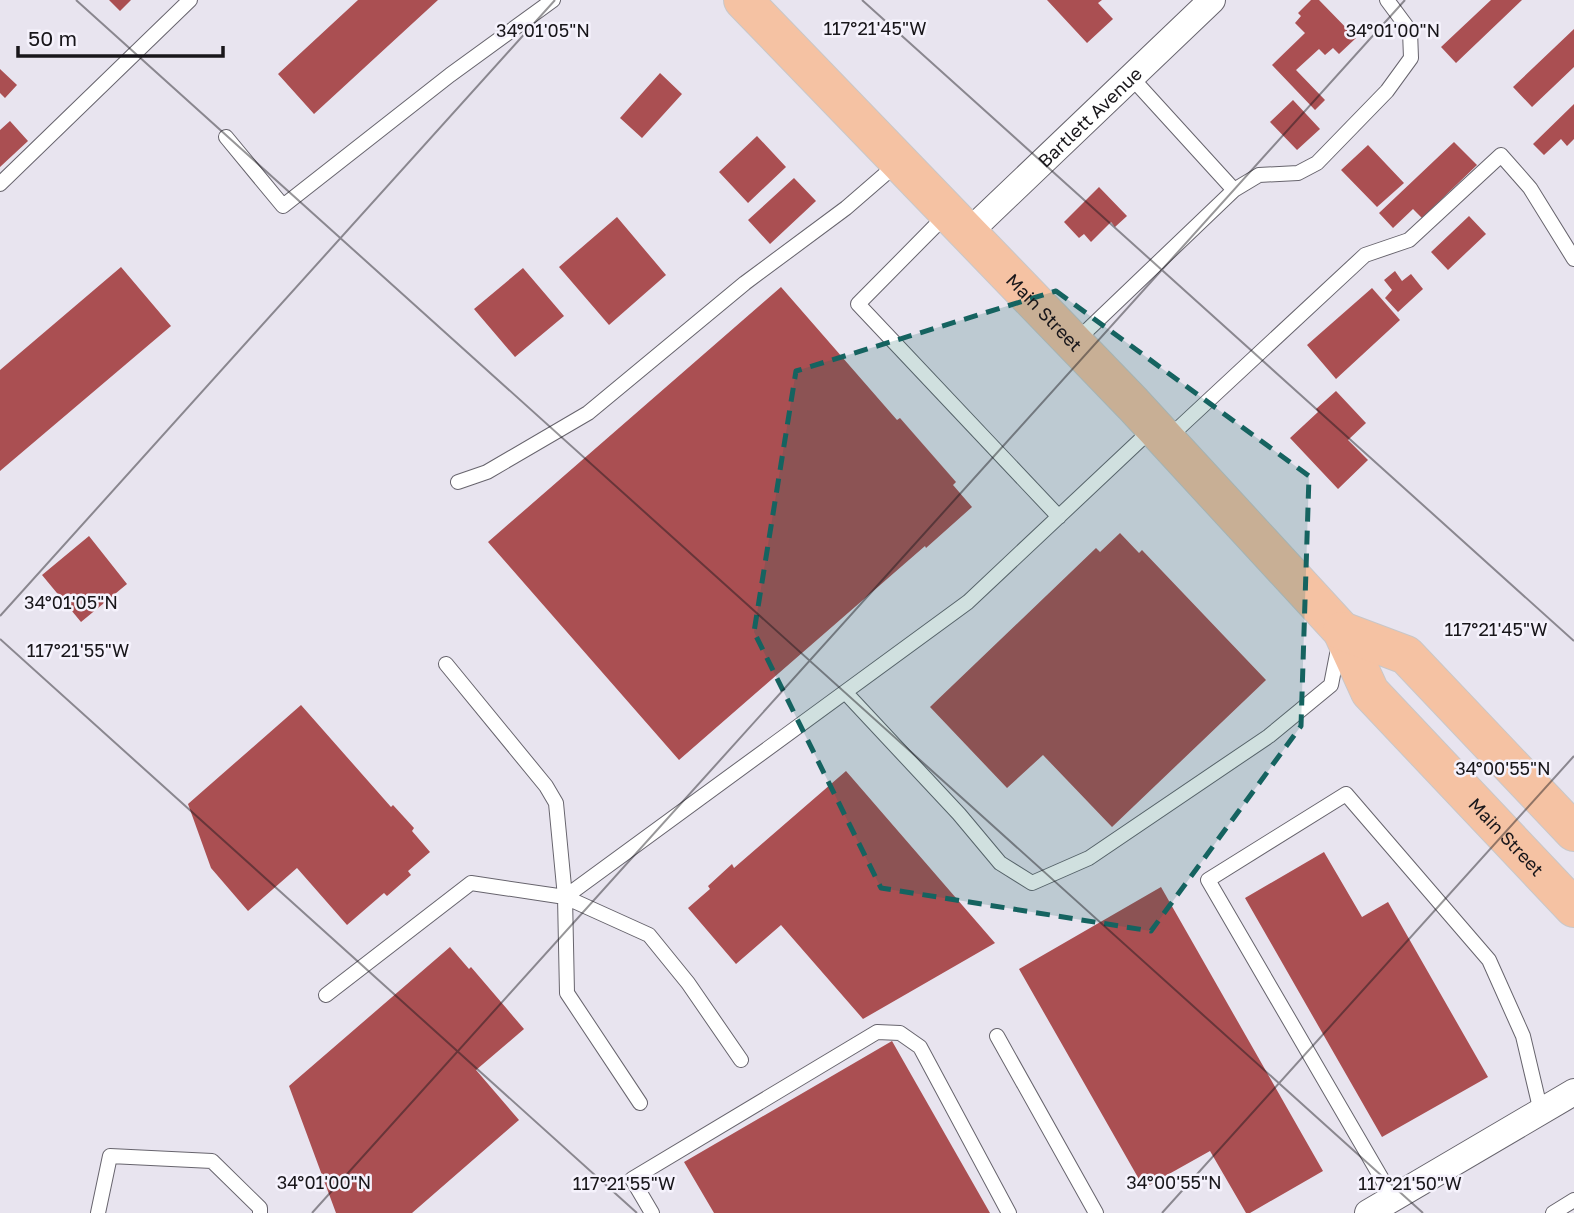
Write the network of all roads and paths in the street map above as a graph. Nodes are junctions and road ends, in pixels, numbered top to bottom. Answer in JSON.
{"nodes":[{"id":1,"x":190,"y":0,"type":"edge"},
{"id":2,"x":553,"y":0,"type":"edge"},
{"id":3,"x":743,"y":0,"type":"edge"},
{"id":4,"x":1212,"y":0,"type":"edge"},
{"id":5,"x":1387,"y":0,"type":"edge"},
{"id":6,"x":1131,"y":77,"type":"junction"},
{"id":7,"x":226,"y":137,"type":"dead end"},
{"id":8,"x":899,"y":162,"type":"junction"},
{"id":9,"x":0,"y":184,"type":"edge"},
{"id":10,"x":1234,"y":190,"type":"junction"},
{"id":11,"x":958,"y":223,"type":"junction"},
{"id":12,"x":1574,"y":258,"type":"edge"},
{"id":13,"x":1074,"y":343,"type":"junction"},
{"id":14,"x":1160,"y":434,"type":"junction"},
{"id":15,"x":458,"y":482,"type":"dead end"},
{"id":16,"x":1059,"y":517,"type":"junction"},
{"id":17,"x":1342,"y":631,"type":"junction"},
{"id":18,"x":446,"y":664,"type":"dead end"},
{"id":19,"x":845,"y":692,"type":"junction"},
{"id":20,"x":1574,"y":832,"type":"edge"},
{"id":21,"x":565,"y":897,"type":"junction"},
{"id":22,"x":1574,"y":908,"type":"edge"},
{"id":23,"x":326,"y":995,"type":"dead end"},
{"id":24,"x":997,"y":1036,"type":"dead end"},
{"id":25,"x":741,"y":1060,"type":"dead end"},
{"id":26,"x":1574,"y":1092,"type":"edge"},
{"id":27,"x":640,"y":1102,"type":"dead end"},
{"id":28,"x":1541,"y":1112,"type":"junction"},
{"id":29,"x":1393,"y":1198,"type":"junction"},
{"id":30,"x":1574,"y":1200,"type":"edge"},
{"id":31,"x":98,"y":1213,"type":"edge"},
{"id":32,"x":260,"y":1213,"type":"edge"},
{"id":33,"x":652,"y":1213,"type":"edge"},
{"id":34,"x":1009,"y":1213,"type":"edge"},
{"id":35,"x":1096,"y":1213,"type":"edge"},
{"id":36,"x":1368,"y":1213,"type":"edge"},
{"id":37,"x":1553,"y":1213,"type":"edge"}],
"edges":[{"from":1,"to":9,"type":"lane"},
{"from":2,"to":7,"type":"lane"},
{"from":3,"to":8,"type":"main road","name":"Main Street"},
{"from":4,"to":6,"type":"street","name":"Bartlett Avenue"},
{"from":5,"to":10,"type":"lane"},
{"from":6,"to":10,"type":"lane"},
{"from":6,"to":11,"type":"street","name":"Bartlett Avenue"},
{"from":8,"to":11,"type":"main road","name":"Main Street"},
{"from":8,"to":15,"type":"lane"},
{"from":10,"to":13,"type":"lane"},
{"from":11,"to":13,"type":"main road","name":"Main Street"},
{"from":11,"to":16,"type":"lane"},
{"from":12,"to":14,"type":"lane"},
{"from":13,"to":14,"type":"main road","name":"Main Street"},
{"from":14,"to":16,"type":"lane"},
{"from":14,"to":17,"type":"main road","name":"Main Street"},
{"from":16,"to":19,"type":"lane"},
{"from":17,"to":19,"type":"lane"},
{"from":17,"to":20,"type":"main road","name":"Main Street"},
{"from":17,"to":22,"type":"main road","name":"Main Street"},
{"from":18,"to":21,"type":"lane"},
{"from":19,"to":21,"type":"lane"},
{"from":21,"to":23,"type":"lane"},
{"from":21,"to":25,"type":"lane"},
{"from":21,"to":27,"type":"lane"},
{"from":24,"to":35,"type":"lane"},
{"from":26,"to":28,"type":"street"},
{"from":28,"to":29,"type":"street"},
{"from":28,"to":29,"type":"lane"},
{"from":29,"to":36,"type":"street"},
{"from":30,"to":37,"type":"lane"},
{"from":31,"to":32,"type":"lane"},
{"from":33,"to":34,"type":"lane"}]}
